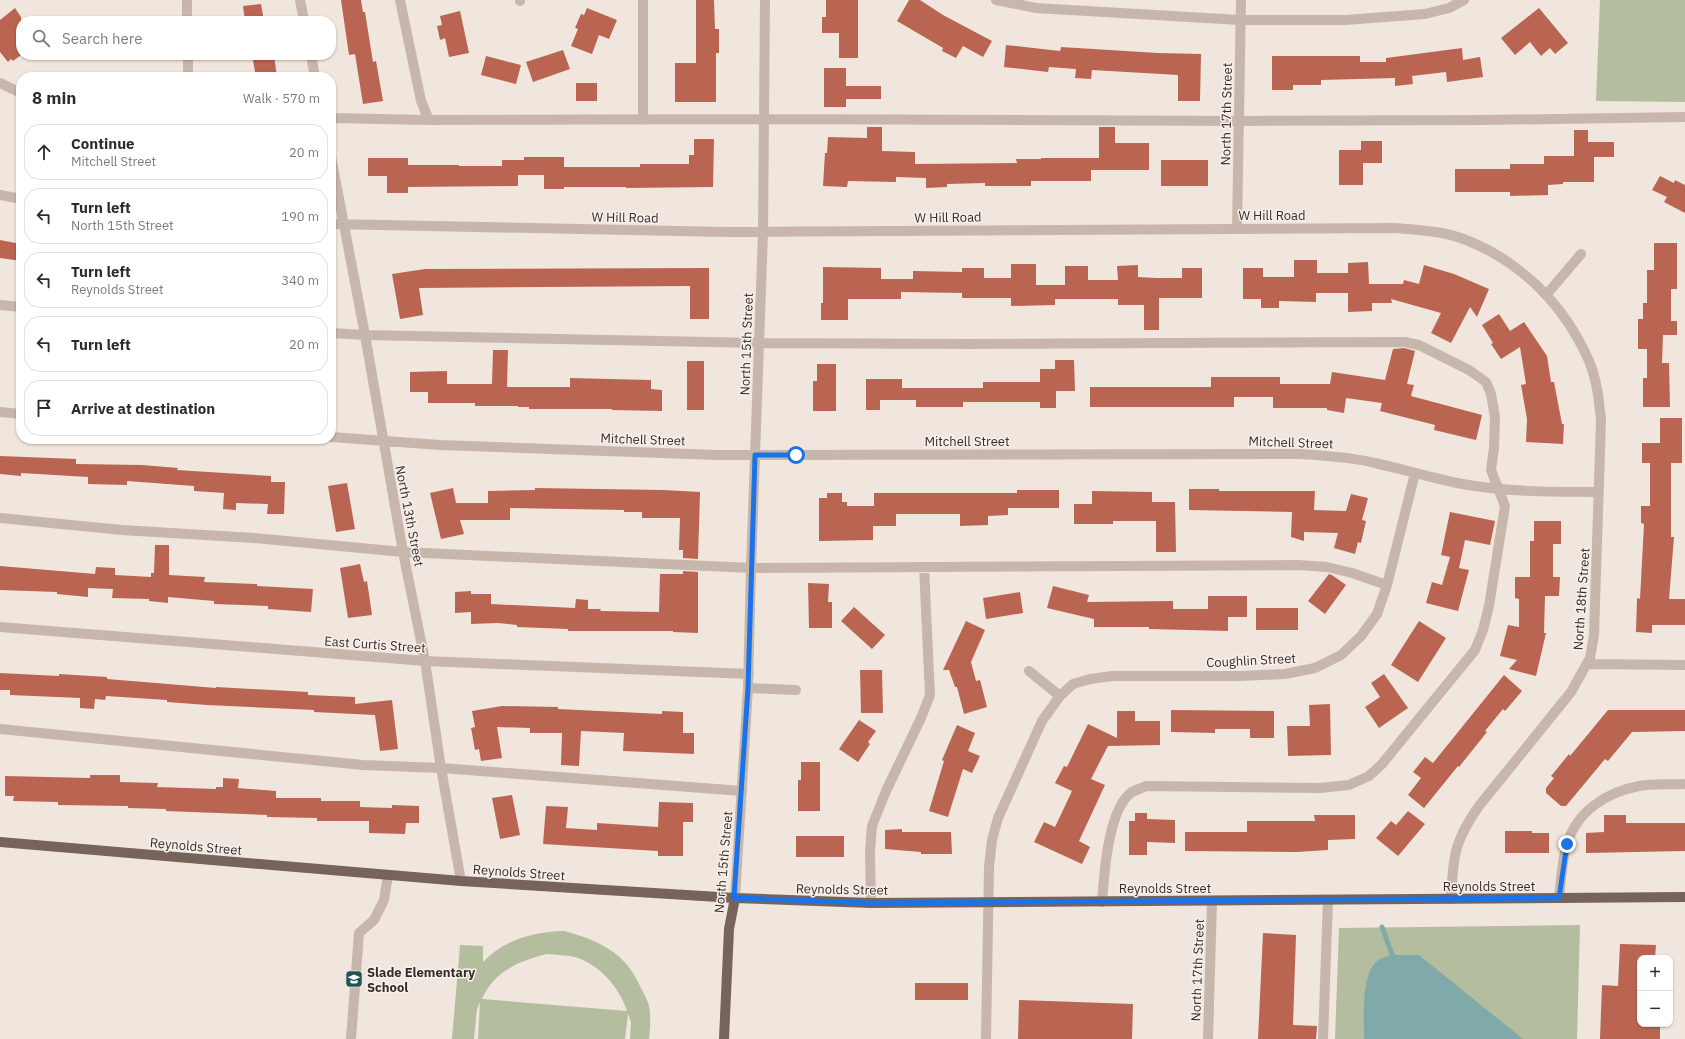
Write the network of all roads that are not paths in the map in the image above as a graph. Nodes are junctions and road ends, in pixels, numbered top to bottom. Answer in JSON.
{"nodes":[{"id":1,"x":187,"y":0,"type":"edge"},
{"id":2,"x":300,"y":0,"type":"edge"},
{"id":3,"x":400,"y":0,"type":"edge"},
{"id":4,"x":643,"y":0,"type":"edge"},
{"id":5,"x":765,"y":0,"type":"edge"},
{"id":6,"x":996,"y":0,"type":"edge"},
{"id":7,"x":1241,"y":0,"type":"edge"},
{"id":8,"x":1464,"y":0,"type":"edge"},
{"id":9,"x":187,"y":16,"type":"edge"},
{"id":10,"x":303,"y":16,"type":"edge"},
{"id":11,"x":1240,"y":20,"type":"junction"},
{"id":12,"x":188,"y":60,"type":"edge"},
{"id":13,"x":312,"y":60,"type":"edge"},
{"id":14,"x":188,"y":72,"type":"edge"},
{"id":15,"x":314,"y":72,"type":"edge"},
{"id":16,"x":0,"y":83,"type":"edge"},
{"id":17,"x":16,"y":91,"type":"edge"},
{"id":18,"x":1685,"y":117,"type":"edge"},
{"id":19,"x":336,"y":118,"type":"edge"},
{"id":20,"x":764,"y":119,"type":"junction"},
{"id":21,"x":429,"y":120,"type":"junction"},
{"id":22,"x":643,"y":120,"type":"junction"},
{"id":23,"x":1239,"y":122,"type":"junction"},
{"id":24,"x":336,"y":183,"type":"edge"},
{"id":25,"x":0,"y":195,"type":"edge"},
{"id":26,"x":16,"y":198,"type":"edge"},
{"id":27,"x":336,"y":224,"type":"edge"},
{"id":28,"x":344,"y":225,"type":"junction"},
{"id":29,"x":1237,"y":228,"type":"junction"},
{"id":30,"x":763,"y":232,"type":"junction"},
{"id":31,"x":1581,"y":254,"type":"dead end"},
{"id":32,"x":1547,"y":294,"type":"junction"},
{"id":33,"x":0,"y":305,"type":"edge"},
{"id":34,"x":16,"y":307,"type":"edge"},
{"id":35,"x":336,"y":333,"type":"edge"},
{"id":36,"x":365,"y":335,"type":"junction"},
{"id":37,"x":759,"y":343,"type":"junction"},
{"id":38,"x":0,"y":412,"type":"edge"},
{"id":39,"x":16,"y":414,"type":"edge"},
{"id":40,"x":336,"y":437,"type":"edge"},
{"id":41,"x":383,"y":442,"type":"junction"},
{"id":42,"x":755,"y":455,"type":"junction"},
{"id":43,"x":1415,"y":473,"type":"junction"},
{"id":44,"x":1500,"y":489,"type":"junction"},
{"id":45,"x":1599,"y":492,"type":"junction"},
{"id":46,"x":0,"y":518,"type":"edge"},
{"id":47,"x":403,"y":552,"type":"junction"},
{"id":48,"x":924,"y":567,"type":"junction"},
{"id":49,"x":751,"y":568,"type":"junction"},
{"id":50,"x":1387,"y":585,"type":"junction"},
{"id":51,"x":0,"y":627,"type":"edge"},
{"id":52,"x":425,"y":661,"type":"junction"},
{"id":53,"x":1587,"y":664,"type":"junction"},
{"id":54,"x":1685,"y":665,"type":"edge"},
{"id":55,"x":1029,"y":671,"type":"dead end"},
{"id":56,"x":749,"y":674,"type":"junction"},
{"id":57,"x":748,"y":688,"type":"junction"},
{"id":58,"x":796,"y":690,"type":"dead end"},
{"id":59,"x":1060,"y":696,"type":"junction"},
{"id":60,"x":0,"y":729,"type":"edge"},
{"id":61,"x":441,"y":768,"type":"junction"},
{"id":62,"x":1685,"y":784,"type":"edge"},
{"id":63,"x":742,"y":791,"type":"junction"},
{"id":64,"x":0,"y":842,"type":"edge"},
{"id":65,"x":388,"y":875,"type":"junction"},
{"id":66,"x":461,"y":881,"type":"junction"},
{"id":67,"x":1685,"y":897,"type":"edge"},
{"id":68,"x":734,"y":898,"type":"junction"},
{"id":69,"x":1559,"y":898,"type":"junction"},
{"id":70,"x":1451,"y":899,"type":"junction"},
{"id":71,"x":1328,"y":900,"type":"junction"},
{"id":72,"x":1212,"y":901,"type":"junction"},
{"id":73,"x":989,"y":902,"type":"junction"},
{"id":74,"x":1102,"y":902,"type":"junction"},
{"id":75,"x":872,"y":903,"type":"junction"},
{"id":76,"x":351,"y":1039,"type":"edge"},
{"id":77,"x":724,"y":1039,"type":"edge"},
{"id":78,"x":986,"y":1039,"type":"edge"},
{"id":79,"x":1208,"y":1039,"type":"edge"},
{"id":80,"x":1323,"y":1039,"type":"edge"}],
"edges":[{"from":1,"to":9,"type":"street"},
{"from":2,"to":10,"type":"street"},
{"from":3,"to":21,"type":"street"},
{"from":4,"to":22,"type":"street"},
{"from":5,"to":20,"type":"street","name":"North 15th Street"},
{"from":6,"to":11,"type":"street"},
{"from":7,"to":11,"type":"street","name":"North 17th Street"},
{"from":8,"to":11,"type":"street"},
{"from":11,"to":23,"type":"street","name":"North 17th Street"},
{"from":12,"to":14,"type":"street"},
{"from":13,"to":15,"type":"street"},
{"from":16,"to":17,"type":"street"},
{"from":18,"to":23,"type":"street"},
{"from":19,"to":21,"type":"street"},
{"from":20,"to":22,"type":"street"},
{"from":20,"to":23,"type":"street"},
{"from":20,"to":30,"type":"street","name":"North 15th Street"},
{"from":21,"to":22,"type":"street"},
{"from":23,"to":29,"type":"street","name":"North 17th Street"},
{"from":24,"to":28,"type":"street","name":"North 13th Street"},
{"from":25,"to":26,"type":"street"},
{"from":27,"to":28,"type":"street","name":"W Hill Road"},
{"from":28,"to":30,"type":"street","name":"W Hill Road"},
{"from":28,"to":36,"type":"street","name":"North 13th Street"},
{"from":29,"to":30,"type":"street","name":"W Hill Road"},
{"from":29,"to":32,"type":"street","name":"W Hill Road"},
{"from":30,"to":37,"type":"street","name":"North 15th Street"},
{"from":31,"to":32,"type":"street"},
{"from":32,"to":45,"type":"street","name":"North 18th Street"},
{"from":33,"to":34,"type":"street"},
{"from":35,"to":36,"type":"street"},
{"from":36,"to":37,"type":"street"},
{"from":36,"to":41,"type":"street","name":"North 13th Street"},
{"from":37,"to":42,"type":"street","name":"North 15th Street"},
{"from":37,"to":44,"type":"street"},
{"from":38,"to":39,"type":"street"},
{"from":40,"to":41,"type":"street","name":"Mitchell Street"},
{"from":41,"to":42,"type":"street","name":"Mitchell Street"},
{"from":41,"to":47,"type":"street","name":"North 13th Street"},
{"from":42,"to":43,"type":"street","name":"Mitchell Street"},
{"from":42,"to":49,"type":"street","name":"North 15th Street"},
{"from":43,"to":44,"type":"street","name":"Mitchell Street"},
{"from":43,"to":50,"type":"street","name":"Coughlin Street"},
{"from":44,"to":45,"type":"street","name":"Mitchell Street"},
{"from":44,"to":74,"type":"street"},
{"from":45,"to":53,"type":"street","name":"North 18th Street"},
{"from":46,"to":47,"type":"street"},
{"from":47,"to":49,"type":"street"},
{"from":47,"to":52,"type":"street","name":"North 13th Street"},
{"from":48,"to":49,"type":"street"},
{"from":48,"to":50,"type":"street"},
{"from":48,"to":75,"type":"street"},
{"from":49,"to":56,"type":"street","name":"North 15th Street"},
{"from":50,"to":59,"type":"street","name":"Coughlin Street"},
{"from":51,"to":52,"type":"street","name":"East Curtis Street"},
{"from":52,"to":56,"type":"street","name":"East Curtis Street"},
{"from":52,"to":61,"type":"street","name":"North 13th Street"},
{"from":53,"to":54,"type":"street"},
{"from":53,"to":70,"type":"street","name":"North 18th Street"},
{"from":55,"to":59,"type":"street"},
{"from":56,"to":57,"type":"street","name":"North 15th Street"},
{"from":57,"to":58,"type":"street"},
{"from":57,"to":63,"type":"street","name":"North 15th Street"},
{"from":59,"to":73,"type":"street","name":"Coughlin Street"},
{"from":60,"to":61,"type":"street"},
{"from":61,"to":63,"type":"street"},
{"from":61,"to":66,"type":"street","name":"North 13th Street"},
{"from":62,"to":69,"type":"street"},
{"from":63,"to":68,"type":"street","name":"North 15th Street"},
{"from":64,"to":65,"type":"main road","name":"Reynolds Street"},
{"from":65,"to":66,"type":"main road","name":"Reynolds Street"},
{"from":65,"to":76,"type":"street"},
{"from":66,"to":68,"type":"main road","name":"Reynolds Street"},
{"from":67,"to":69,"type":"main road","name":"Reynolds Street"},
{"from":68,"to":75,"type":"main road","name":"Reynolds Street"},
{"from":68,"to":77,"type":"main road","name":"North 15th Street"},
{"from":69,"to":70,"type":"main road","name":"Reynolds Street"},
{"from":70,"to":71,"type":"main road","name":"Reynolds Street"},
{"from":71,"to":72,"type":"main road","name":"Reynolds Street"},
{"from":71,"to":80,"type":"street"},
{"from":72,"to":74,"type":"main road","name":"Reynolds Street"},
{"from":72,"to":79,"type":"street","name":"North 17th Street"},
{"from":73,"to":74,"type":"main road","name":"Reynolds Street"},
{"from":73,"to":75,"type":"main road","name":"Reynolds Street"},
{"from":73,"to":78,"type":"street","name":"Coughlin Street"}]}
